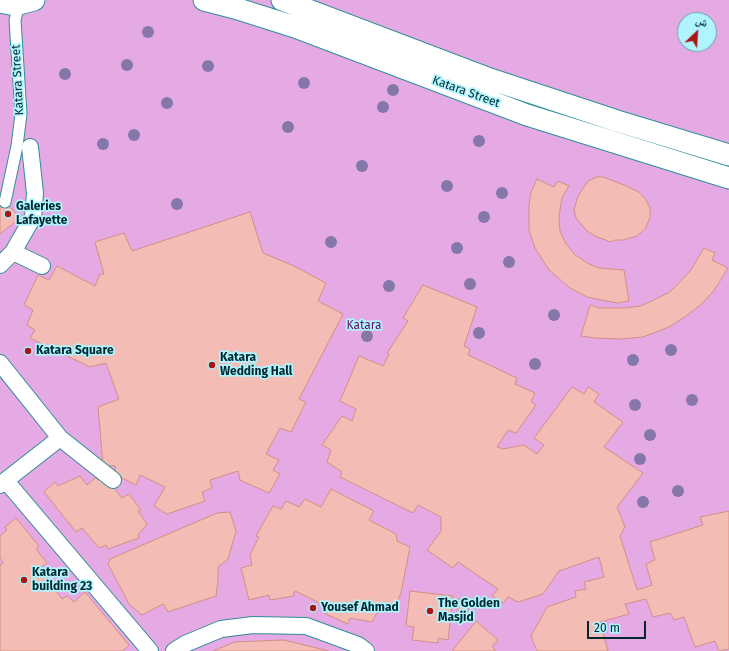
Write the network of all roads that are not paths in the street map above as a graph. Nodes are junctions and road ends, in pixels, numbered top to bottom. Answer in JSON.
{"nodes":[{"id":1,"x":204,"y":0,"type":"edge"},
{"id":2,"x":282,"y":0,"type":"edge"},
{"id":3,"x":18,"y":2,"type":"edge"},
{"id":4,"x":30,"y":147,"type":"dead end"},
{"id":5,"x":729,"y":155,"type":"edge"},
{"id":6,"x":729,"y":178,"type":"edge"},
{"id":7,"x":5,"y":202,"type":"dead end"},
{"id":8,"x":12,"y":252,"type":"junction"},
{"id":9,"x":0,"y":265,"type":"edge"},
{"id":10,"x":42,"y":266,"type":"dead end"},
{"id":11,"x":0,"y":363,"type":"edge"},
{"id":12,"x":60,"y":438,"type":"junction"},
{"id":13,"x":113,"y":480,"type":"dead end"},
{"id":14,"x":3,"y":483,"type":"edge"},
{"id":15,"x":150,"y":651,"type":"edge"},
{"id":16,"x":174,"y":651,"type":"edge"},
{"id":17,"x":366,"y":651,"type":"edge"}],
"edges":[{"from":1,"to":6,"type":"street","name":"Katara Street"},
{"from":2,"to":5,"type":"street","name":"Katara Street"},
{"from":3,"to":7,"type":"lane","name":"Katara Street"},
{"from":4,"to":8,"type":"street"},
{"from":8,"to":9,"type":"street"},
{"from":8,"to":10,"type":"street"},
{"from":11,"to":12,"type":"street"},
{"from":12,"to":13,"type":"street"},
{"from":12,"to":14,"type":"street"},
{"from":14,"to":15,"type":"street"},
{"from":16,"to":17,"type":"street"}]}
